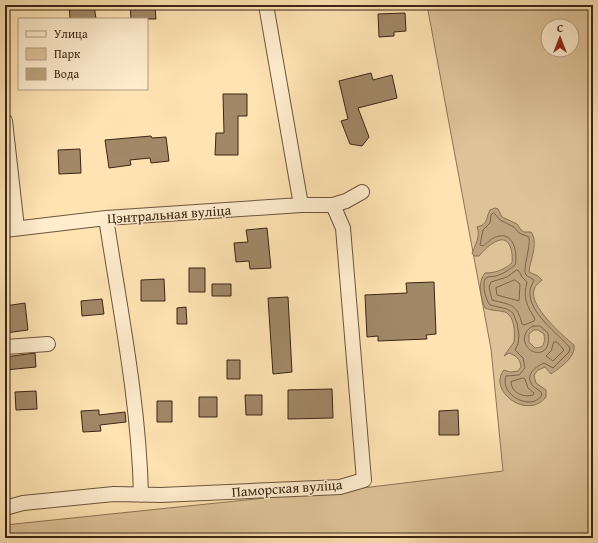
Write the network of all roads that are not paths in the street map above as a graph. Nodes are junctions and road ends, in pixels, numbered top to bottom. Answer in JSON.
{"nodes":[{"id":1,"x":266,"y":5,"type":"edge"},
{"id":2,"x":5,"y":120,"type":"edge"},
{"id":3,"x":362,"y":192,"type":"dead end"},
{"id":4,"x":301,"y":205,"type":"junction"},
{"id":5,"x":333,"y":205,"type":"junction"},
{"id":6,"x":106,"y":218,"type":"junction"},
{"id":7,"x":11,"y":229,"type":"edge"},
{"id":8,"x":48,"y":344,"type":"dead end"},
{"id":9,"x":5,"y":347,"type":"edge"},
{"id":10,"x":140,"y":495,"type":"junction"},
{"id":11,"x":5,"y":508,"type":"edge"}],
"edges":[{"from":1,"to":4,"type":"street"},
{"from":2,"to":7,"type":"street"},
{"from":3,"to":5,"type":"street"},
{"from":4,"to":5,"type":"street","name":"Цэнтральная вуліца"},
{"from":4,"to":6,"type":"street","name":"Цэнтральная вуліца"},
{"from":5,"to":10,"type":"street","name":"Паморская вуліца"},
{"from":6,"to":7,"type":"street","name":"Цэнтральная вуліца"},
{"from":6,"to":10,"type":"street"},
{"from":8,"to":9,"type":"street"},
{"from":10,"to":11,"type":"street","name":"Паморская вуліца"}]}
